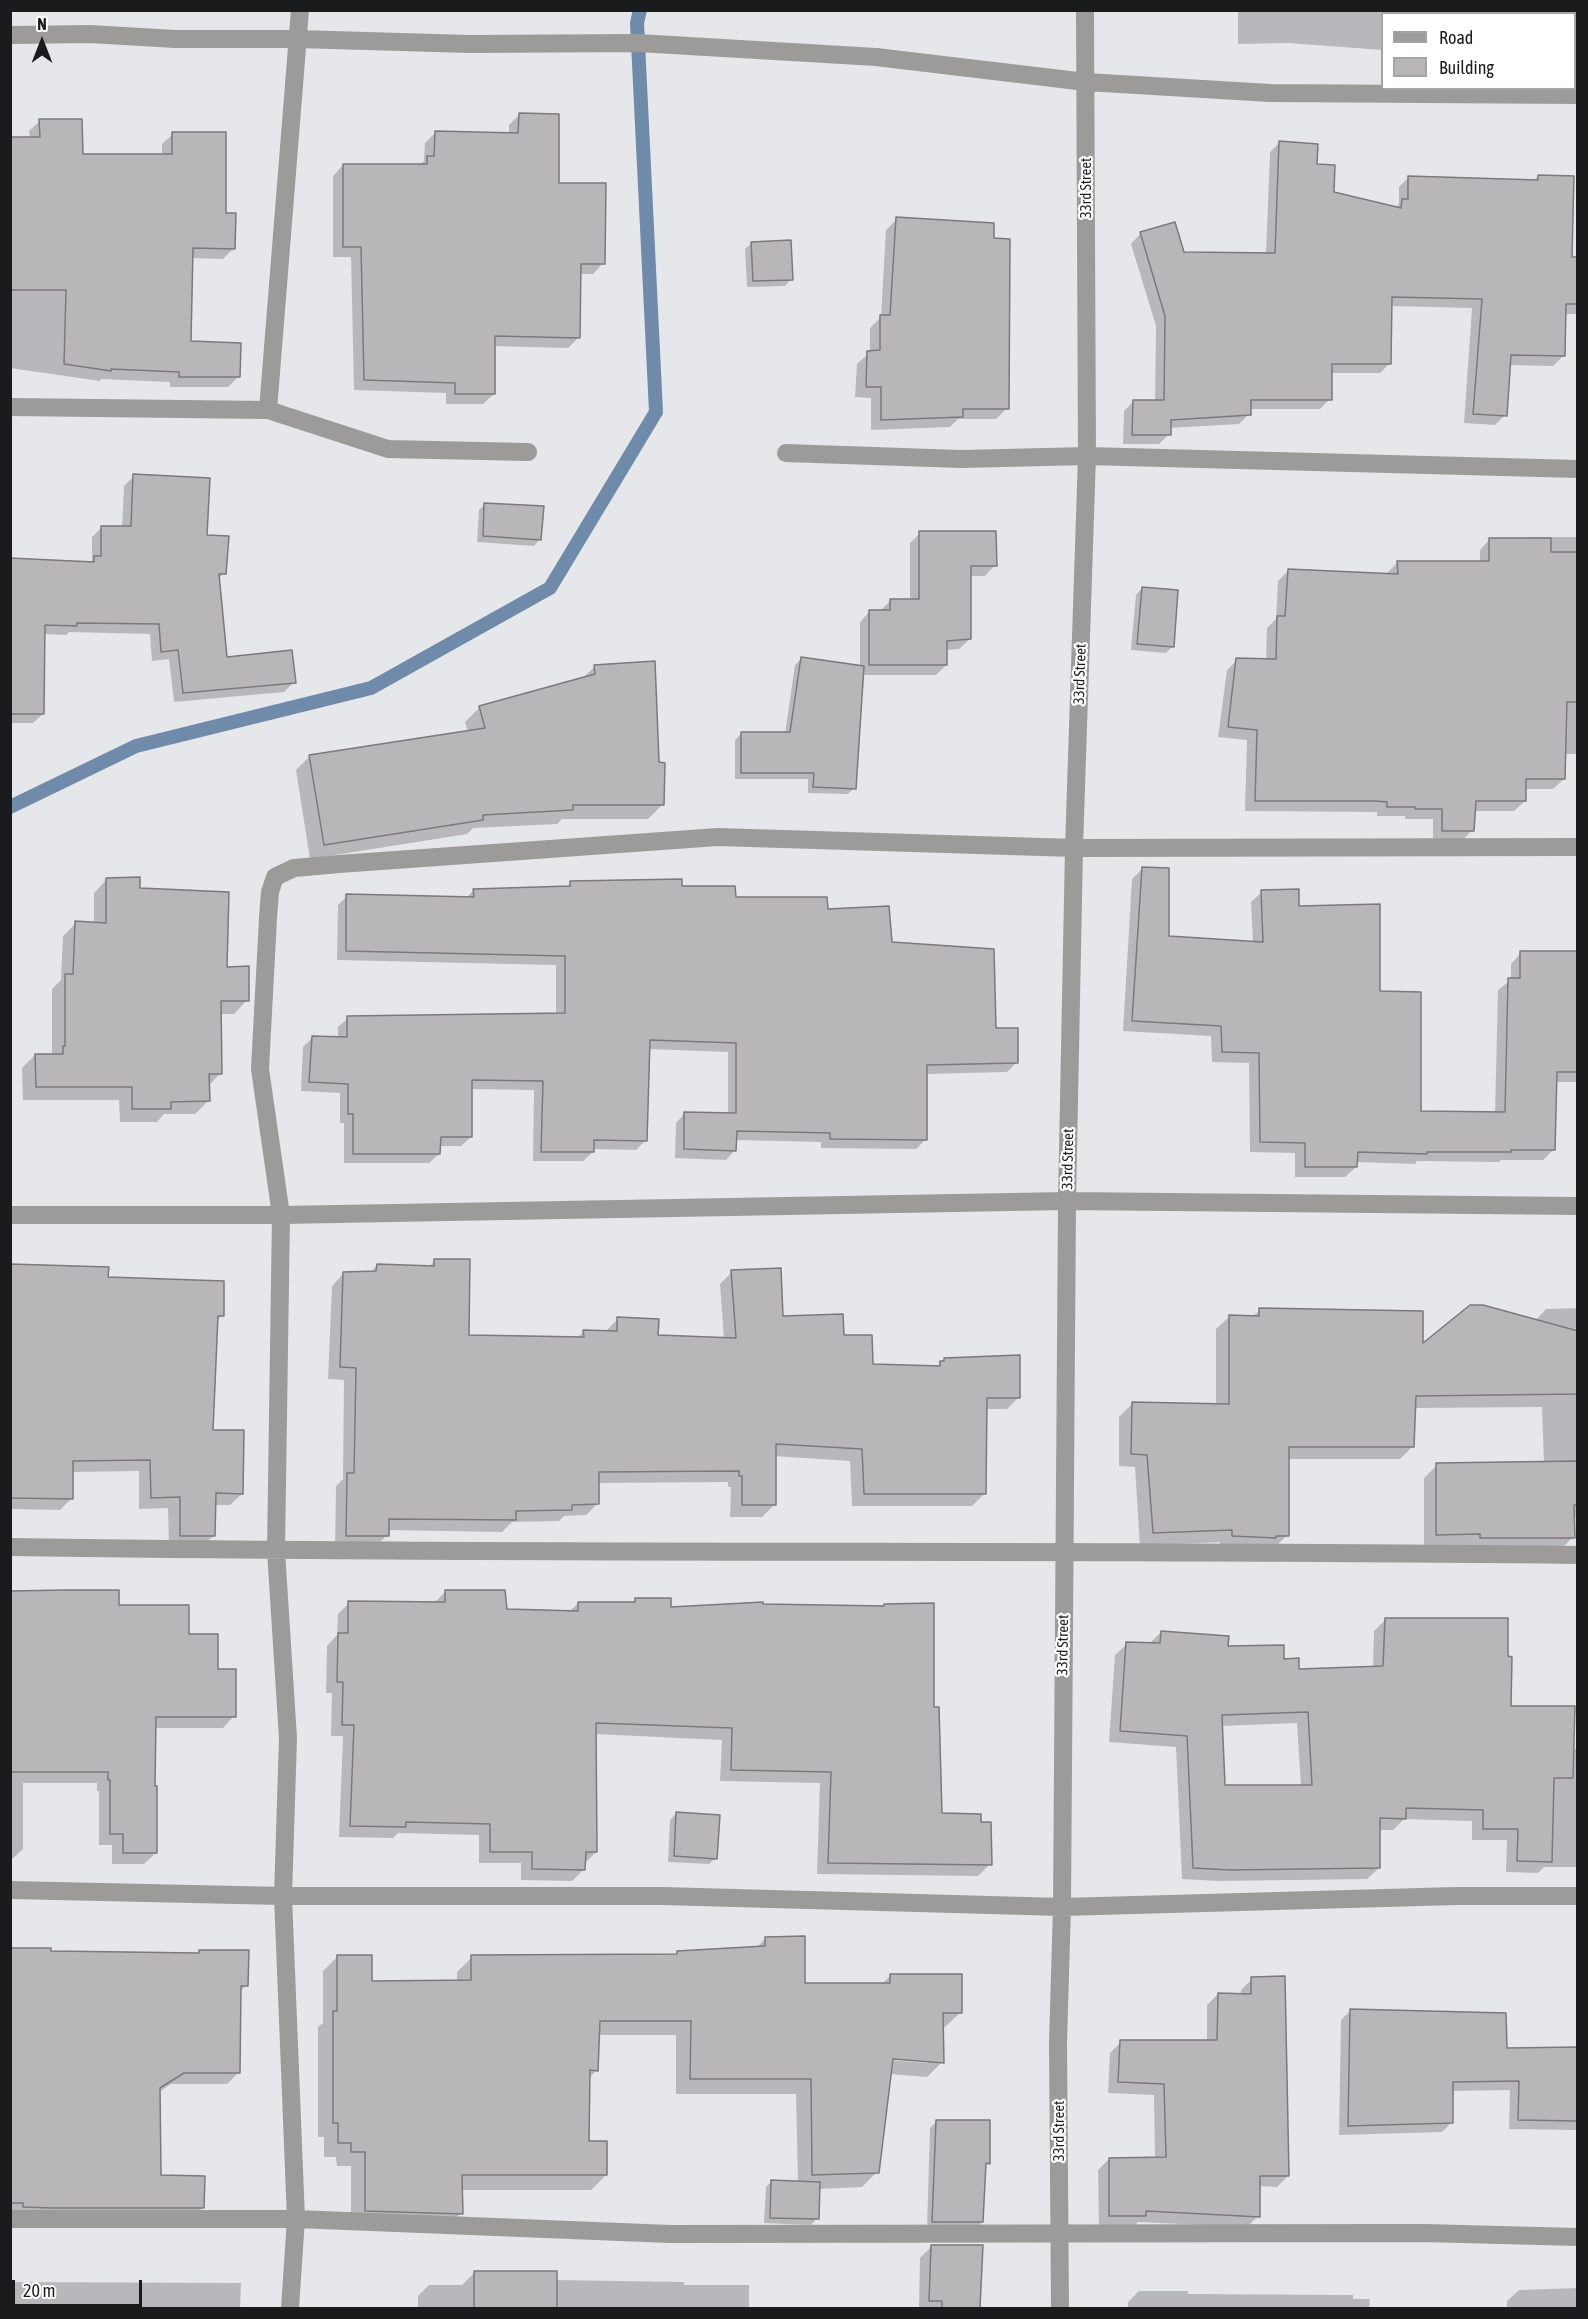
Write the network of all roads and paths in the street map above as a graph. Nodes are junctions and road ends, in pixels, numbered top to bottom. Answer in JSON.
{"nodes":[{"id":1,"x":300,"y":10,"type":"edge"},
{"id":2,"x":1085,"y":10,"type":"edge"},
{"id":3,"x":10,"y":35,"type":"edge"},
{"id":4,"x":298,"y":39,"type":"junction"},
{"id":5,"x":1086,"y":82,"type":"junction"},
{"id":6,"x":1578,"y":95,"type":"edge"},
{"id":7,"x":10,"y":407,"type":"edge"},
{"id":8,"x":268,"y":410,"type":"junction"},
{"id":9,"x":528,"y":452,"type":"dead end"},
{"id":10,"x":786,"y":453,"type":"dead end"},
{"id":11,"x":1087,"y":456,"type":"junction"},
{"id":12,"x":1578,"y":469,"type":"edge"},
{"id":13,"x":1578,"y":847,"type":"edge"},
{"id":14,"x":1074,"y":848,"type":"junction"},
{"id":15,"x":1067,"y":1201,"type":"junction"},
{"id":16,"x":1578,"y":1206,"type":"edge"},
{"id":17,"x":10,"y":1215,"type":"edge"},
{"id":18,"x":280,"y":1215,"type":"junction"},
{"id":19,"x":10,"y":1547,"type":"edge"},
{"id":20,"x":276,"y":1551,"type":"junction"},
{"id":21,"x":1065,"y":1551,"type":"junction"},
{"id":22,"x":1578,"y":1555,"type":"edge"},
{"id":23,"x":10,"y":1890,"type":"edge"},
{"id":24,"x":284,"y":1896,"type":"junction"},
{"id":25,"x":1578,"y":1896,"type":"edge"},
{"id":26,"x":1062,"y":1907,"type":"junction"},
{"id":27,"x":296,"y":2219,"type":"junction"},
{"id":28,"x":10,"y":2220,"type":"edge"},
{"id":29,"x":1059,"y":2233,"type":"junction"},
{"id":30,"x":1578,"y":2237,"type":"edge"},
{"id":31,"x":290,"y":2308,"type":"edge"},
{"id":32,"x":1060,"y":2308,"type":"edge"}],
"edges":[{"from":1,"to":4,"type":"street"},
{"from":2,"to":5,"type":"street","name":"33rd Street"},
{"from":3,"to":4,"type":"street"},
{"from":4,"to":5,"type":"street"},
{"from":4,"to":8,"type":"street"},
{"from":5,"to":6,"type":"street"},
{"from":5,"to":11,"type":"street","name":"33rd Street"},
{"from":7,"to":8,"type":"street"},
{"from":8,"to":9,"type":"street"},
{"from":10,"to":11,"type":"street"},
{"from":11,"to":12,"type":"street"},
{"from":11,"to":14,"type":"street","name":"33rd Street"},
{"from":13,"to":14,"type":"street"},
{"from":14,"to":15,"type":"street","name":"33rd Street"},
{"from":14,"to":18,"type":"street"},
{"from":15,"to":16,"type":"street"},
{"from":15,"to":18,"type":"street"},
{"from":15,"to":21,"type":"street","name":"33rd Street"},
{"from":17,"to":18,"type":"street"},
{"from":18,"to":20,"type":"street"},
{"from":19,"to":20,"type":"street"},
{"from":20,"to":21,"type":"street"},
{"from":20,"to":24,"type":"street"},
{"from":21,"to":22,"type":"street"},
{"from":21,"to":26,"type":"street","name":"33rd Street"},
{"from":23,"to":24,"type":"street"},
{"from":24,"to":26,"type":"street"},
{"from":24,"to":27,"type":"street"},
{"from":25,"to":26,"type":"street"},
{"from":26,"to":29,"type":"street","name":"33rd Street"},
{"from":27,"to":28,"type":"street"},
{"from":27,"to":29,"type":"street"},
{"from":27,"to":31,"type":"street"},
{"from":29,"to":30,"type":"street"},
{"from":29,"to":32,"type":"street","name":"33rd Street"}]}
